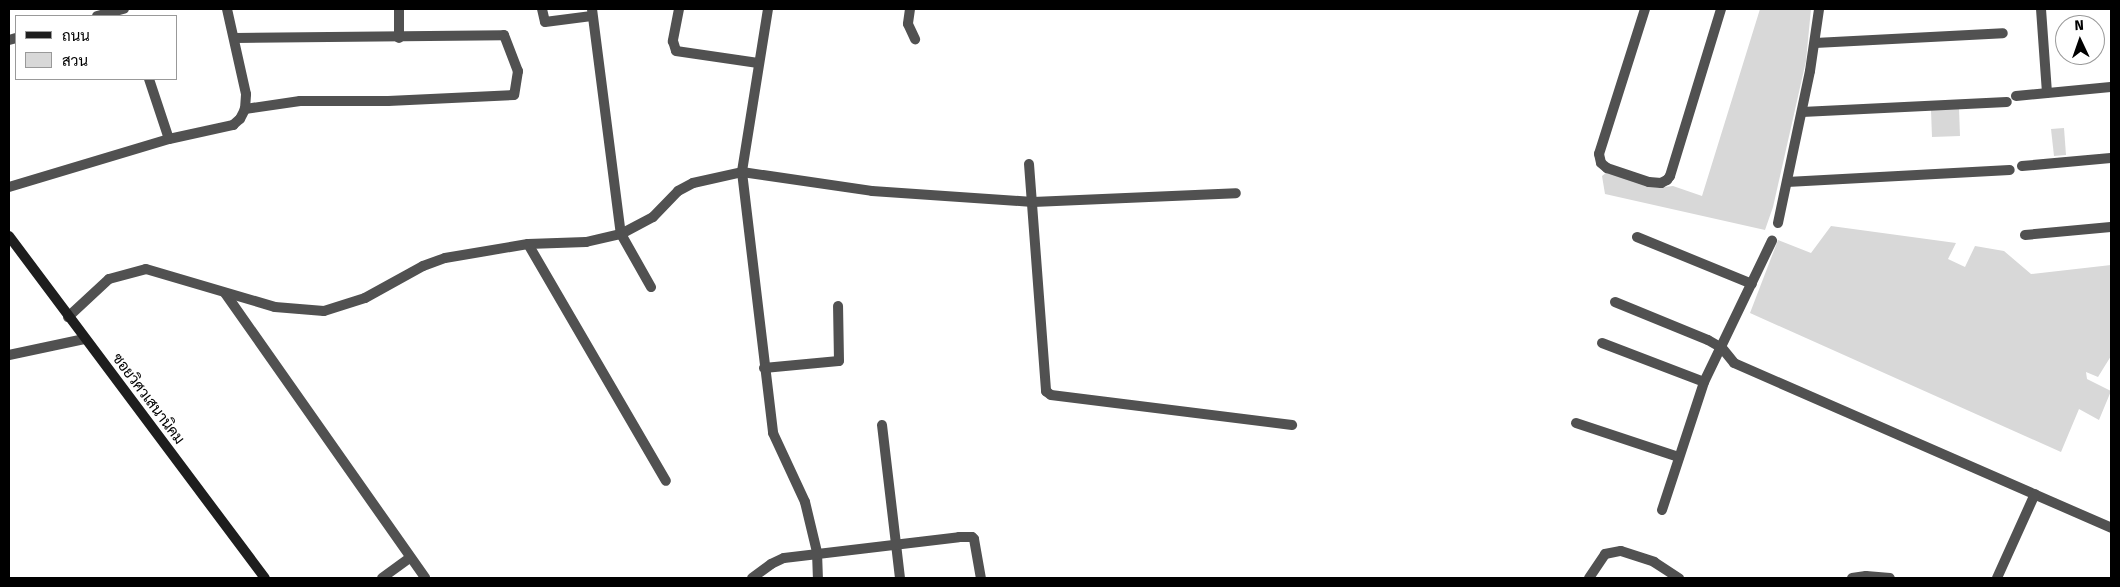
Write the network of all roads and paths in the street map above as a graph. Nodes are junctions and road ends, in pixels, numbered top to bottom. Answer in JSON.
{"nodes":[{"id":1,"x":124,"y":9,"type":"edge"},
{"id":2,"x":227,"y":9,"type":"edge"},
{"id":3,"x":399,"y":9,"type":"edge"},
{"id":4,"x":542,"y":9,"type":"edge"},
{"id":5,"x":678,"y":9,"type":"edge"},
{"id":6,"x":768,"y":9,"type":"edge"},
{"id":7,"x":910,"y":9,"type":"edge"},
{"id":8,"x":1645,"y":9,"type":"edge"},
{"id":9,"x":1721,"y":9,"type":"edge"},
{"id":10,"x":1818,"y":9,"type":"edge"},
{"id":11,"x":2041,"y":9,"type":"edge"},
{"id":12,"x":592,"y":12,"type":"edge"},
{"id":13,"x":101,"y":15,"type":"edge"},
{"id":14,"x":2003,"y":33,"type":"dead end"},
{"id":15,"x":235,"y":38,"type":"junction"},
{"id":16,"x":400,"y":38,"type":"junction"},
{"id":17,"x":915,"y":39,"type":"dead end"},
{"id":18,"x":1815,"y":43,"type":"junction"},
{"id":19,"x":758,"y":63,"type":"junction"},
{"id":20,"x":150,"y":80,"type":"edge"},
{"id":21,"x":2111,"y":87,"type":"edge"},
{"id":22,"x":2047,"y":92,"type":"junction"},
{"id":23,"x":245,"y":109,"type":"junction"},
{"id":24,"x":1802,"y":112,"type":"junction"},
{"id":25,"x":170,"y":139,"type":"junction"},
{"id":26,"x":2111,"y":158,"type":"edge"},
{"id":27,"x":1029,"y":164,"type":"dead end"},
{"id":28,"x":2022,"y":166,"type":"dead end"},
{"id":29,"x":2010,"y":170,"type":"dead end"},
{"id":30,"x":742,"y":172,"type":"junction"},
{"id":31,"x":1787,"y":182,"type":"junction"},
{"id":32,"x":9,"y":187,"type":"edge"},
{"id":33,"x":1236,"y":193,"type":"dead end"},
{"id":34,"x":1032,"y":202,"type":"junction"},
{"id":35,"x":1778,"y":223,"type":"dead end"},
{"id":36,"x":2111,"y":227,"type":"edge"},
{"id":37,"x":622,"y":234,"type":"junction"},
{"id":38,"x":2026,"y":235,"type":"dead end"},
{"id":39,"x":9,"y":236,"type":"edge"},
{"id":40,"x":1637,"y":237,"type":"dead end"},
{"id":41,"x":1772,"y":241,"type":"dead end"},
{"id":42,"x":528,"y":244,"type":"junction"},
{"id":43,"x":1752,"y":284,"type":"junction"},
{"id":44,"x":651,"y":287,"type":"dead end"},
{"id":45,"x":226,"y":294,"type":"junction"},
{"id":46,"x":1615,"y":302,"type":"dead end"},
{"id":47,"x":838,"y":306,"type":"dead end"},
{"id":48,"x":68,"y":317,"type":"junction"},
{"id":49,"x":84,"y":339,"type":"junction"},
{"id":50,"x":1602,"y":343,"type":"dead end"},
{"id":51,"x":1722,"y":348,"type":"junction"},
{"id":52,"x":9,"y":355,"type":"edge"},
{"id":53,"x":764,"y":368,"type":"junction"},
{"id":54,"x":1704,"y":382,"type":"junction"},
{"id":55,"x":1576,"y":423,"type":"dead end"},
{"id":56,"x":882,"y":425,"type":"dead end"},
{"id":57,"x":1292,"y":425,"type":"dead end"},
{"id":58,"x":1679,"y":457,"type":"junction"},
{"id":59,"x":666,"y":482,"type":"dead end"},
{"id":60,"x":2035,"y":494,"type":"junction"},
{"id":61,"x":1662,"y":510,"type":"dead end"},
{"id":62,"x":2111,"y":528,"type":"edge"},
{"id":63,"x":896,"y":545,"type":"junction"},
{"id":64,"x":817,"y":552,"type":"junction"},
{"id":65,"x":410,"y":558,"type":"junction"},
{"id":66,"x":265,"y":578,"type":"edge"},
{"id":67,"x":382,"y":578,"type":"edge"},
{"id":68,"x":425,"y":578,"type":"edge"},
{"id":69,"x":752,"y":578,"type":"edge"},
{"id":70,"x":818,"y":578,"type":"edge"},
{"id":71,"x":900,"y":578,"type":"edge"},
{"id":72,"x":981,"y":578,"type":"edge"},
{"id":73,"x":1589,"y":578,"type":"edge"},
{"id":74,"x":1679,"y":578,"type":"edge"},
{"id":75,"x":1852,"y":578,"type":"edge"},
{"id":76,"x":1890,"y":578,"type":"edge"},
{"id":77,"x":1997,"y":578,"type":"edge"}],
"edges":[{"from":1,"to":13,"type":"street"},
{"from":2,"to":15,"type":"street"},
{"from":3,"to":16,"type":"street"},
{"from":4,"to":12,"type":"street"},
{"from":5,"to":19,"type":"street"},
{"from":6,"to":19,"type":"street"},
{"from":7,"to":17,"type":"street"},
{"from":8,"to":9,"type":"street"},
{"from":10,"to":18,"type":"street"},
{"from":11,"to":22,"type":"street"},
{"from":12,"to":37,"type":"street"},
{"from":14,"to":18,"type":"street"},
{"from":15,"to":16,"type":"street"},
{"from":15,"to":23,"type":"street"},
{"from":16,"to":23,"type":"street"},
{"from":18,"to":24,"type":"street"},
{"from":19,"to":30,"type":"street"},
{"from":20,"to":25,"type":"street"},
{"from":21,"to":22,"type":"street"},
{"from":22,"to":24,"type":"street"},
{"from":23,"to":25,"type":"street"},
{"from":24,"to":31,"type":"street"},
{"from":25,"to":32,"type":"street"},
{"from":26,"to":28,"type":"street"},
{"from":27,"to":34,"type":"street"},
{"from":29,"to":31,"type":"street"},
{"from":30,"to":34,"type":"street"},
{"from":30,"to":37,"type":"street"},
{"from":30,"to":53,"type":"street"},
{"from":31,"to":35,"type":"street"},
{"from":33,"to":34,"type":"street"},
{"from":34,"to":57,"type":"street"},
{"from":36,"to":38,"type":"street"},
{"from":37,"to":42,"type":"street"},
{"from":37,"to":44,"type":"street"},
{"from":39,"to":48,"type":"street","name":"ซอยวิศวเสนานิคม"},
{"from":40,"to":43,"type":"street"},
{"from":41,"to":43,"type":"street"},
{"from":42,"to":45,"type":"street"},
{"from":42,"to":59,"type":"street"},
{"from":43,"to":51,"type":"street"},
{"from":45,"to":48,"type":"street"},
{"from":45,"to":65,"type":"street"},
{"from":46,"to":51,"type":"street"},
{"from":47,"to":53,"type":"street"},
{"from":48,"to":49,"type":"street","name":"ซอยวิศวเสนานิคม"},
{"from":49,"to":52,"type":"street"},
{"from":49,"to":66,"type":"street","name":"ซอยวิศวเสนานิคม"},
{"from":50,"to":54,"type":"street"},
{"from":51,"to":54,"type":"street"},
{"from":51,"to":60,"type":"street"},
{"from":53,"to":64,"type":"street"},
{"from":54,"to":58,"type":"street"},
{"from":55,"to":58,"type":"street"},
{"from":56,"to":63,"type":"street"},
{"from":58,"to":61,"type":"street"},
{"from":60,"to":62,"type":"street"},
{"from":60,"to":77,"type":"street"},
{"from":63,"to":64,"type":"street"},
{"from":63,"to":71,"type":"street"},
{"from":63,"to":72,"type":"street"},
{"from":64,"to":69,"type":"street"},
{"from":64,"to":70,"type":"street"},
{"from":65,"to":67,"type":"street"},
{"from":65,"to":68,"type":"street"},
{"from":73,"to":74,"type":"street"},
{"from":75,"to":76,"type":"street"}]}
